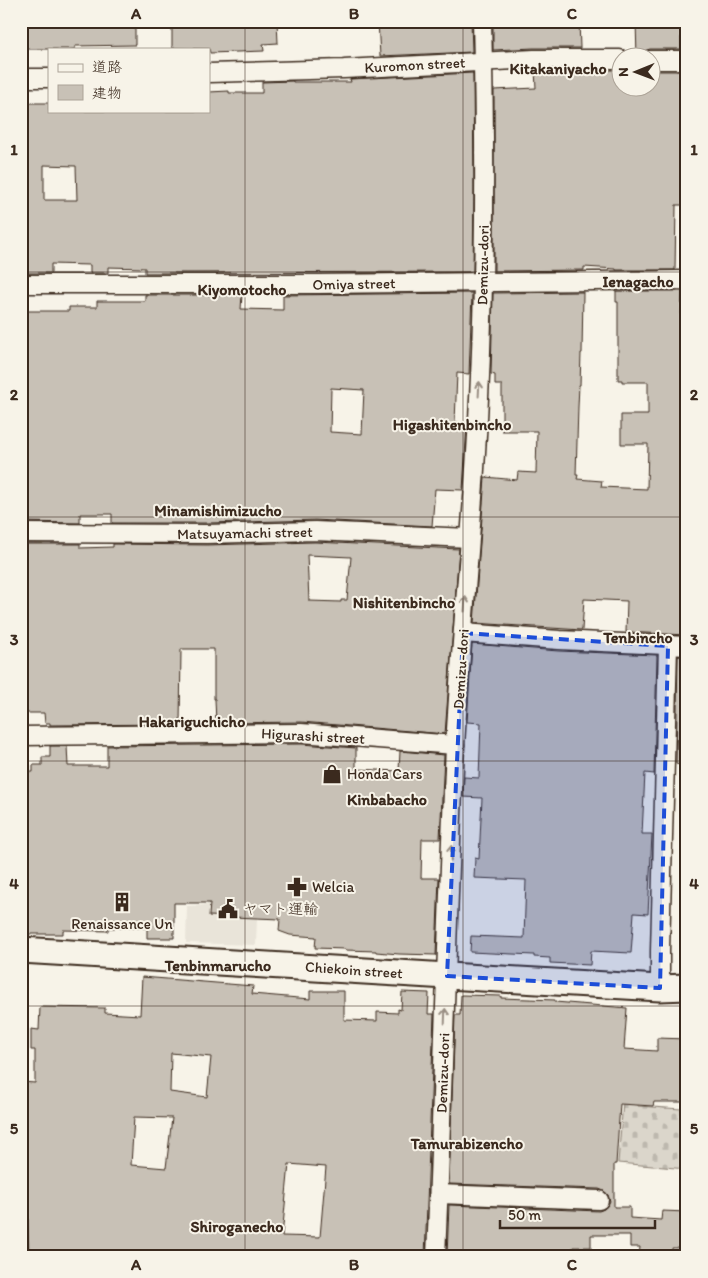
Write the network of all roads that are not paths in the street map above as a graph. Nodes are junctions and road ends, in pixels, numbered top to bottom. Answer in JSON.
{"nodes":[{"id":1,"x":482,"y":21,"type":"edge"},
{"id":2,"x":610,"y":60,"type":"edge"},
{"id":3,"x":660,"y":60,"type":"edge"},
{"id":4,"x":687,"y":60,"type":"edge"},
{"id":5,"x":483,"y":62,"type":"junction"},
{"id":6,"x":210,"y":73,"type":"edge"},
{"id":7,"x":21,"y":78,"type":"edge"},
{"id":8,"x":48,"y":78,"type":"edge"},
{"id":9,"x":687,"y":280,"type":"edge"},
{"id":10,"x":484,"y":282,"type":"junction"},
{"id":11,"x":21,"y":284,"type":"edge"},
{"id":12,"x":21,"y":533,"type":"edge"},
{"id":13,"x":469,"y":538,"type":"junction"},
{"id":14,"x":463,"y":633,"type":"junction"},
{"id":15,"x":668,"y":646,"type":"junction"},
{"id":16,"x":687,"y":646,"type":"edge"},
{"id":17,"x":21,"y":736,"type":"edge"},
{"id":18,"x":455,"y":745,"type":"junction"},
{"id":19,"x":21,"y":950,"type":"edge"},
{"id":20,"x":447,"y":976,"type":"junction"},
{"id":21,"x":687,"y":987,"type":"edge"},
{"id":22,"x":660,"y":988,"type":"junction"},
{"id":23,"x":439,"y":1194,"type":"junction"},
{"id":24,"x":599,"y":1200,"type":"dead end"},
{"id":25,"x":436,"y":1257,"type":"edge"}],
"edges":[{"from":1,"to":5,"type":"street","name":"Demizu-dori"},
{"from":2,"to":5,"type":"street","name":"Kuromon street"},
{"from":3,"to":4,"type":"street"},
{"from":5,"to":6,"type":"street","name":"Kuromon street"},
{"from":5,"to":10,"type":"street","name":"Demizu-dori"},
{"from":7,"to":8,"type":"street"},
{"from":9,"to":10,"type":"street","name":"Omiya street"},
{"from":10,"to":11,"type":"street","name":"Omiya street"},
{"from":13,"to":10,"type":"street","name":"Demizu-dori","one_way":true},
{"from":12,"to":13,"type":"street","name":"Matsuyamachi street"},
{"from":14,"to":13,"type":"street","name":"Demizu-dori","one_way":true},
{"from":14,"to":15,"type":"street"},
{"from":14,"to":18,"type":"street","name":"Demizu-dori"},
{"from":15,"to":16,"type":"street"},
{"from":15,"to":22,"type":"street"},
{"from":17,"to":18,"type":"street","name":"Higurashi street"},
{"from":20,"to":18,"type":"street","name":"Demizu-dori","one_way":true},
{"from":19,"to":20,"type":"street","name":"Chiekoin street"},
{"from":20,"to":22,"type":"street","name":"Chiekoin street"},
{"from":23,"to":20,"type":"street","name":"Demizu-dori","one_way":true},
{"from":21,"to":22,"type":"street","name":"Chiekoin street"},
{"from":23,"to":24,"type":"street"},
{"from":23,"to":25,"type":"street","name":"Demizu-dori"}]}
